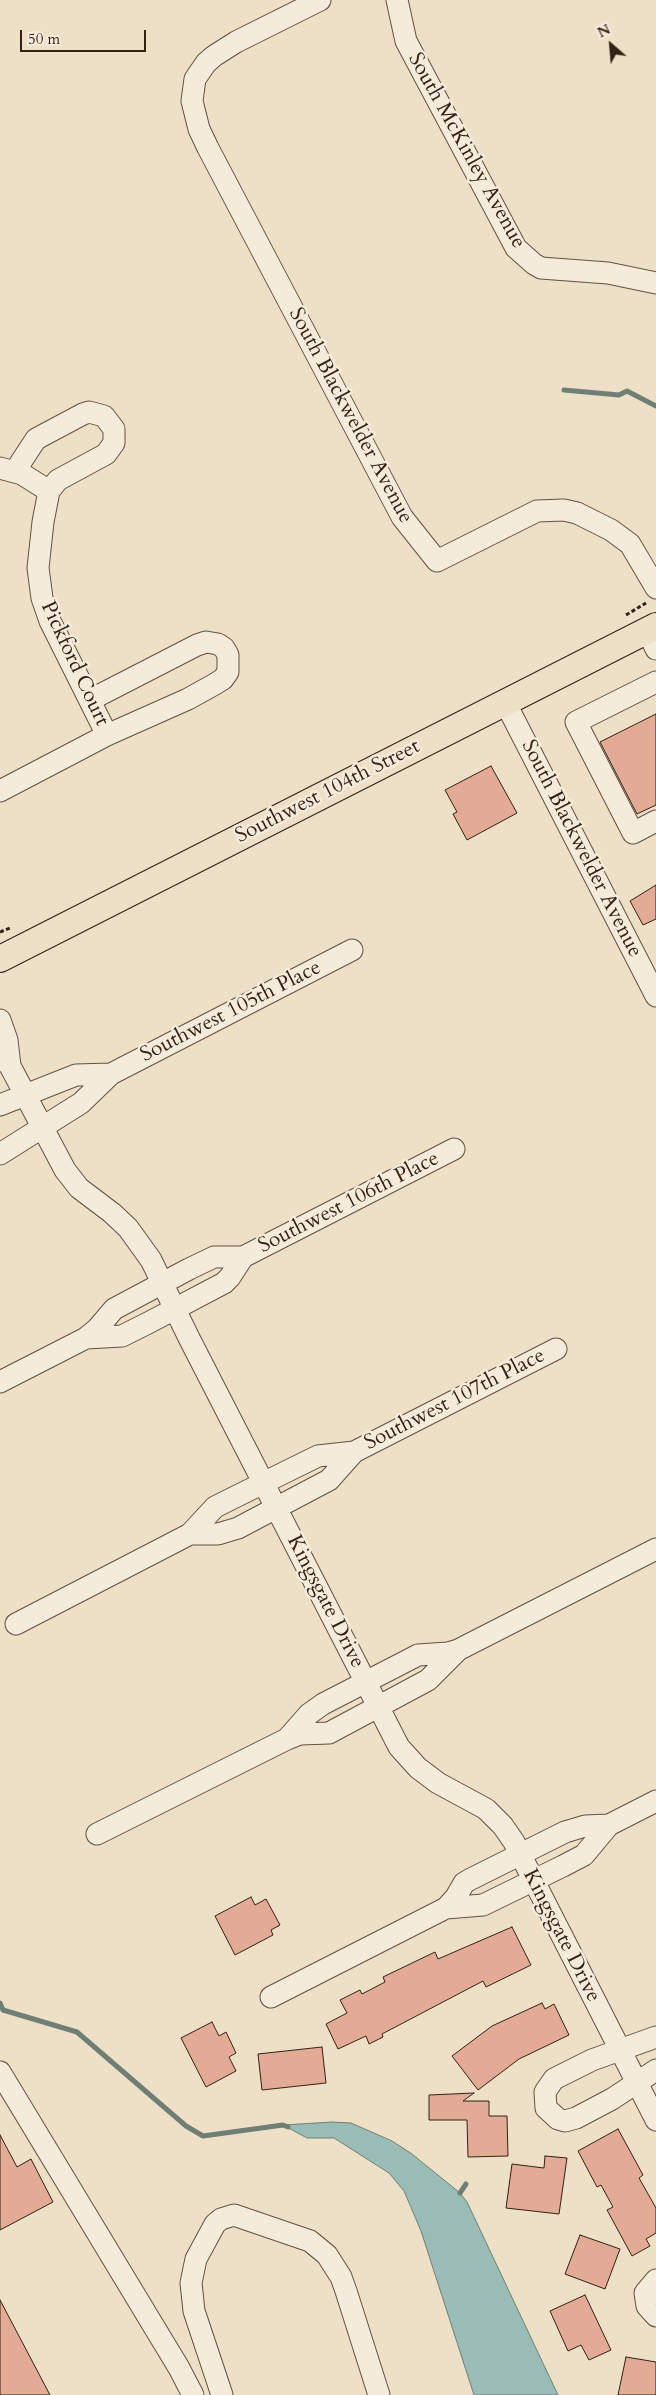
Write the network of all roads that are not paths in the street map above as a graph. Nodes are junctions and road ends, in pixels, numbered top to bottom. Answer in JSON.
{"nodes":[{"id":1,"x":320,"y":0,"type":"edge"},
{"id":2,"x":397,"y":0,"type":"edge"},
{"id":3,"x":656,"y":284,"type":"edge"},
{"id":4,"x":8,"y":470,"type":"edge"},
{"id":5,"x":49,"y":491,"type":"junction"},
{"id":6,"x":656,"y":588,"type":"edge"},
{"id":7,"x":653,"y":635,"type":"edge"},
{"id":8,"x":656,"y":682,"type":"edge"},
{"id":9,"x":90,"y":700,"type":"junction"},
{"id":10,"x":505,"y":702,"type":"junction"},
{"id":11,"x":107,"y":735,"type":"junction"},
{"id":12,"x":0,"y":790,"type":"edge"},
{"id":13,"x":656,"y":821,"type":"edge"},
{"id":14,"x":352,"y":950,"type":"dead end"},
{"id":15,"x":0,"y":959,"type":"edge"},
{"id":16,"x":651,"y":972,"type":"edge"},
{"id":17,"x":656,"y":996,"type":"edge"},
{"id":18,"x":0,"y":1020,"type":"edge"},
{"id":19,"x":5,"y":1061,"type":"edge"},
{"id":20,"x":111,"y":1074,"type":"junction"},
{"id":21,"x":25,"y":1095,"type":"junction"},
{"id":22,"x":0,"y":1106,"type":"edge"},
{"id":23,"x":42,"y":1127,"type":"junction"},
{"id":24,"x":454,"y":1149,"type":"dead end"},
{"id":25,"x":0,"y":1154,"type":"edge"},
{"id":26,"x":243,"y":1257,"type":"junction"},
{"id":27,"x":162,"y":1284,"type":"junction"},
{"id":28,"x":175,"y":1309,"type":"junction"},
{"id":29,"x":86,"y":1338,"type":"junction"},
{"id":30,"x":556,"y":1349,"type":"dead end"},
{"id":31,"x":0,"y":1382,"type":"edge"},
{"id":32,"x":354,"y":1452,"type":"junction"},
{"id":33,"x":263,"y":1482,"type":"junction"},
{"id":34,"x":276,"y":1508,"type":"junction"},
{"id":35,"x":190,"y":1534,"type":"junction"},
{"id":36,"x":656,"y":1549,"type":"edge"},
{"id":37,"x":16,"y":1624,"type":"dead end"},
{"id":38,"x":458,"y":1650,"type":"junction"},
{"id":39,"x":365,"y":1682,"type":"junction"},
{"id":40,"x":378,"y":1707,"type":"junction"},
{"id":41,"x":287,"y":1739,"type":"junction"},
{"id":42,"x":656,"y":1801,"type":"edge"},
{"id":43,"x":609,"y":1825,"type":"junction"},
{"id":44,"x":97,"y":1834,"type":"dead end"},
{"id":45,"x":520,"y":1855,"type":"junction"},
{"id":46,"x":533,"y":1881,"type":"junction"},
{"id":47,"x":446,"y":1908,"type":"junction"},
{"id":48,"x":271,"y":1997,"type":"dead end"},
{"id":49,"x":656,"y":2037,"type":"edge"},
{"id":50,"x":619,"y":2051,"type":"junction"},
{"id":51,"x":656,"y":2070,"type":"edge"},
{"id":52,"x":0,"y":2072,"type":"edge"},
{"id":53,"x":636,"y":2084,"type":"junction"},
{"id":54,"x":656,"y":2120,"type":"edge"},
{"id":55,"x":656,"y":2280,"type":"edge"},
{"id":56,"x":656,"y":2316,"type":"edge"},
{"id":57,"x":193,"y":2395,"type":"edge"},
{"id":58,"x":222,"y":2395,"type":"edge"},
{"id":59,"x":379,"y":2395,"type":"edge"}],
"edges":[{"from":1,"to":6,"type":"street","name":"South Blackwelder Avenue"},
{"from":2,"to":3,"type":"street","name":"South McKinley Avenue"},
{"from":4,"to":5,"type":"street"},
{"from":4,"to":5,"type":"street"},
{"from":5,"to":9,"type":"street","name":"Pickford Court"},
{"from":7,"to":10,"type":"main road","name":"Southwest 104th Street"},
{"from":8,"to":13,"type":"street"},
{"from":9,"to":11,"type":"street","name":"Pickford Court"},
{"from":9,"to":11,"type":"street"},
{"from":10,"to":15,"type":"main road","name":"Southwest 104th Street"},
{"from":10,"to":16,"type":"street","name":"South Blackwelder Avenue"},
{"from":11,"to":12,"type":"street"},
{"from":14,"to":20,"type":"street","name":"Southwest 105th Place"},
{"from":16,"to":17,"type":"street","name":"South Blackwelder Avenue"},
{"from":18,"to":19,"type":"street","name":"Kingsgate Drive"},
{"from":19,"to":21,"type":"street","name":"Kingsgate Drive"},
{"from":20,"to":21,"type":"street","name":"Southwest 105th Place"},
{"from":20,"to":23,"type":"street","name":"Southwest 105th Place"},
{"from":21,"to":22,"type":"street","name":"Southwest 105th Place"},
{"from":21,"to":23,"type":"street","name":"Kingsgate Drive"},
{"from":23,"to":25,"type":"street","name":"Southwest 105th Place"},
{"from":23,"to":27,"type":"street","name":"Kingsgate Drive"},
{"from":24,"to":26,"type":"street","name":"Southwest 106th Place"},
{"from":26,"to":27,"type":"street","name":"Southwest 106th Place"},
{"from":26,"to":28,"type":"street","name":"Southwest 106th Place"},
{"from":27,"to":28,"type":"street","name":"Kingsgate Drive"},
{"from":27,"to":29,"type":"street","name":"Southwest 106th Place"},
{"from":28,"to":29,"type":"street","name":"Southwest 106th Place"},
{"from":28,"to":33,"type":"street","name":"Kingsgate Drive"},
{"from":29,"to":31,"type":"street","name":"Southwest 106th Place"},
{"from":30,"to":32,"type":"street","name":"Southwest 107th Place"},
{"from":32,"to":33,"type":"street","name":"Southwest 107th Place"},
{"from":32,"to":34,"type":"street","name":"Southwest 107th Place"},
{"from":33,"to":34,"type":"street","name":"Kingsgate Drive"},
{"from":33,"to":35,"type":"street","name":"Southwest 107th Place"},
{"from":34,"to":35,"type":"street","name":"Southwest 107th Place"},
{"from":34,"to":39,"type":"street","name":"Kingsgate Drive"},
{"from":35,"to":37,"type":"street","name":"Southwest 107th Place"},
{"from":36,"to":38,"type":"street"},
{"from":38,"to":39,"type":"street"},
{"from":38,"to":40,"type":"street"},
{"from":39,"to":40,"type":"street","name":"Kingsgate Drive"},
{"from":39,"to":41,"type":"street"},
{"from":40,"to":41,"type":"street"},
{"from":40,"to":45,"type":"street","name":"Kingsgate Drive"},
{"from":41,"to":44,"type":"street"},
{"from":42,"to":43,"type":"street"},
{"from":43,"to":45,"type":"street"},
{"from":43,"to":46,"type":"street"},
{"from":45,"to":46,"type":"street","name":"Kingsgate Drive"},
{"from":45,"to":47,"type":"street"},
{"from":46,"to":47,"type":"street"},
{"from":46,"to":50,"type":"street","name":"Kingsgate Drive"},
{"from":47,"to":48,"type":"street"},
{"from":49,"to":50,"type":"street"},
{"from":50,"to":53,"type":"street","name":"Kingsgate Drive"},
{"from":50,"to":53,"type":"street"},
{"from":51,"to":53,"type":"street"},
{"from":52,"to":57,"type":"street"},
{"from":53,"to":54,"type":"street","name":"Kingsgate Drive"},
{"from":55,"to":56,"type":"street"},
{"from":58,"to":59,"type":"street"}]}
